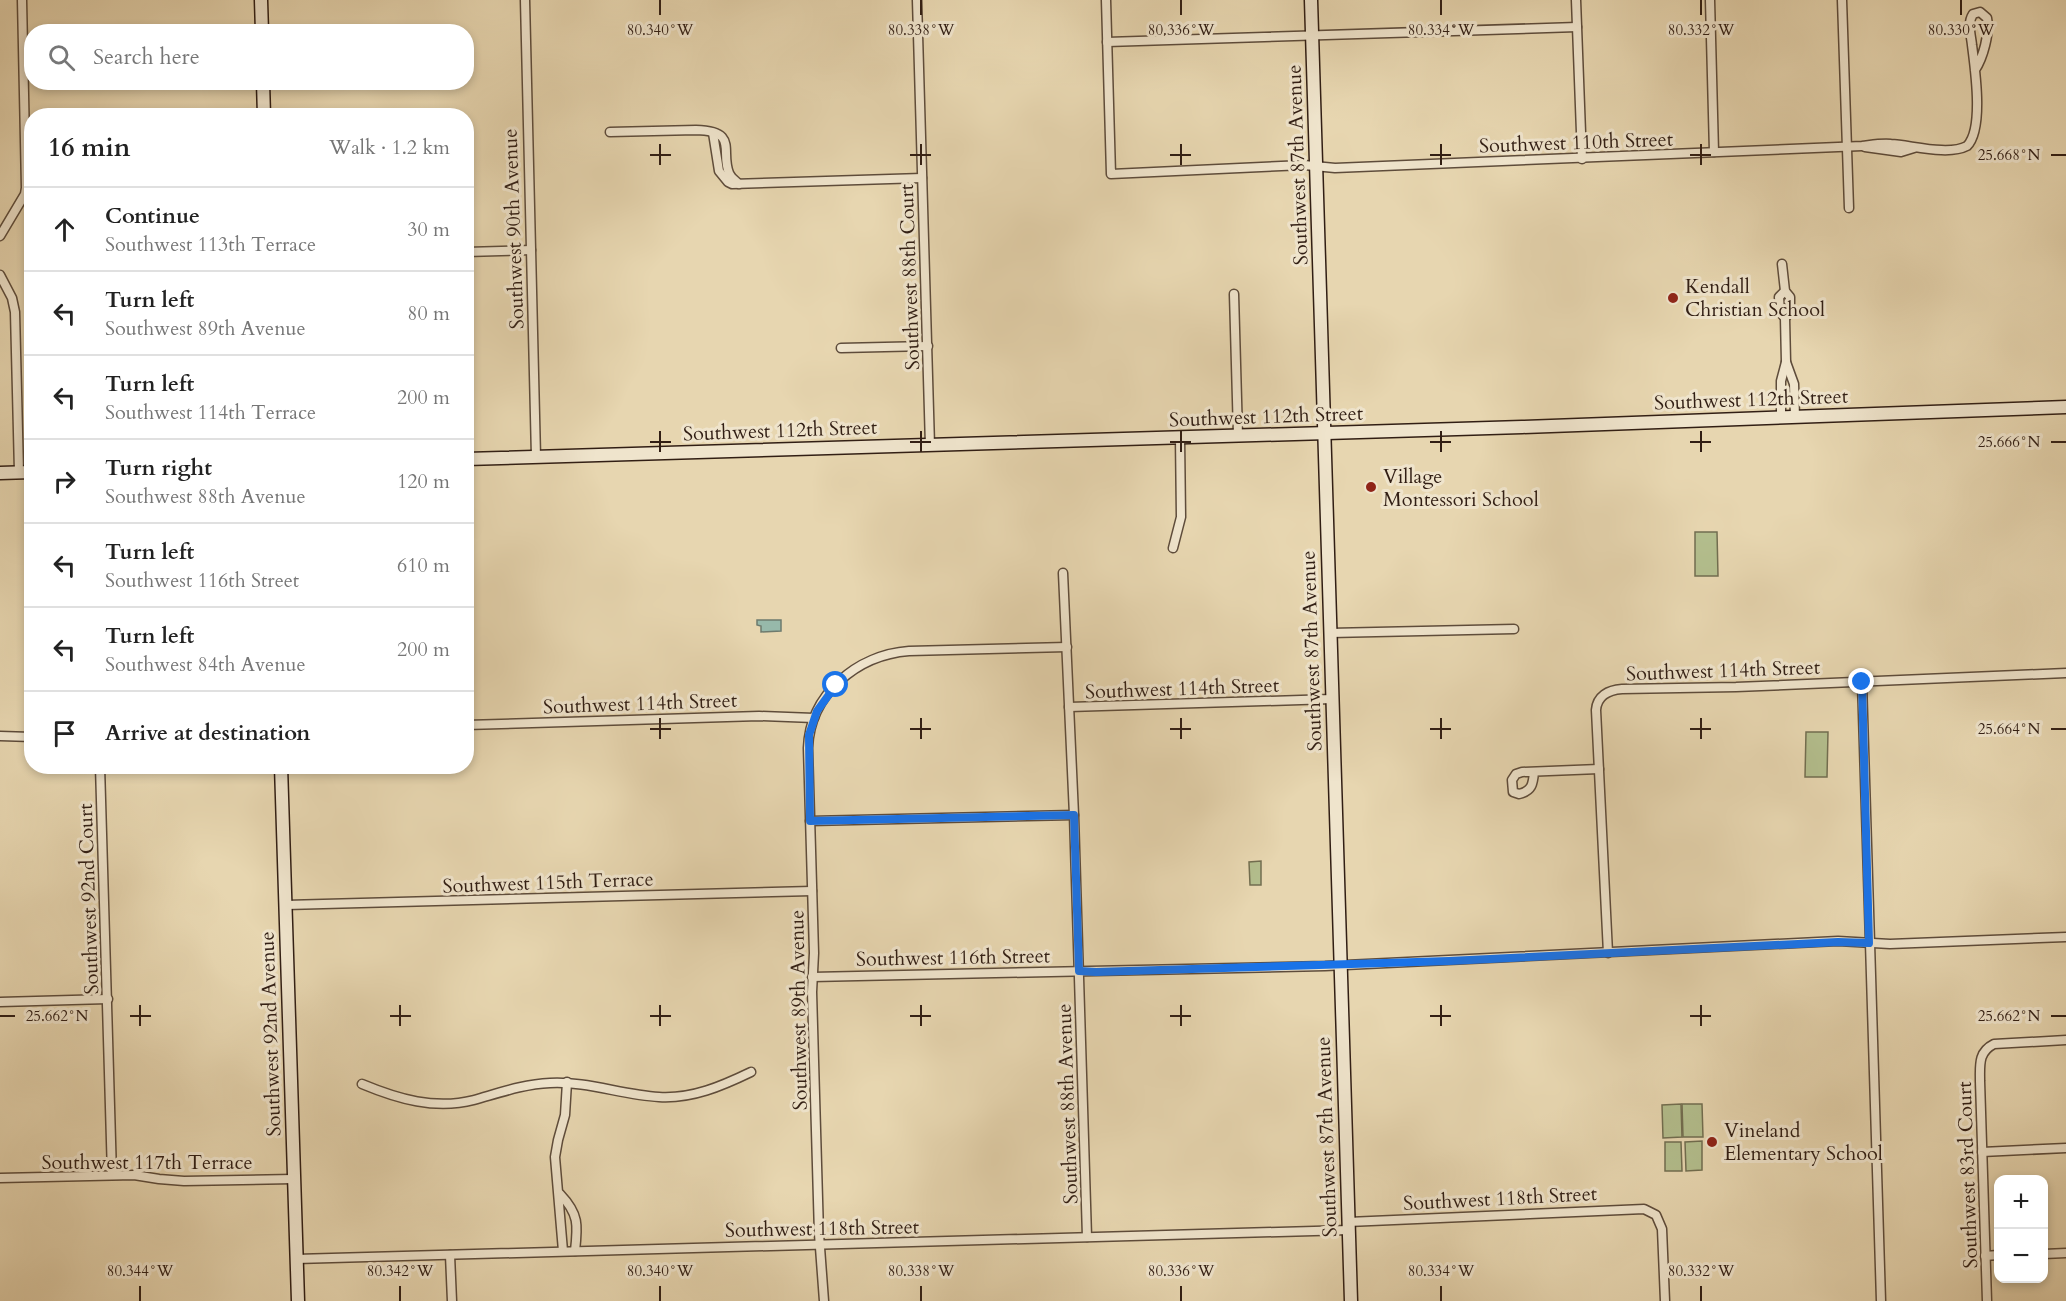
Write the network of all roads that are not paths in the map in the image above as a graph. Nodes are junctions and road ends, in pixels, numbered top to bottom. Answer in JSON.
{"nodes":[{"id":1,"x":22,"y":0,"type":"edge"},
{"id":2,"x":261,"y":0,"type":"edge"},
{"id":3,"x":525,"y":0,"type":"edge"},
{"id":4,"x":917,"y":0,"type":"edge"},
{"id":5,"x":1106,"y":0,"type":"edge"},
{"id":6,"x":1311,"y":0,"type":"edge"},
{"id":7,"x":1576,"y":0,"type":"edge"},
{"id":8,"x":1710,"y":0,"type":"edge"},
{"id":9,"x":1842,"y":0,"type":"edge"},
{"id":10,"x":262,"y":24,"type":"edge"},
{"id":11,"x":1577,"y":27,"type":"junction"},
{"id":12,"x":1312,"y":36,"type":"junction"},
{"id":13,"x":1107,"y":42,"type":"junction"},
{"id":14,"x":1975,"y":70,"type":"junction"},
{"id":15,"x":263,"y":90,"type":"edge"},
{"id":16,"x":24,"y":108,"type":"edge"},
{"id":17,"x":264,"y":108,"type":"edge"},
{"id":18,"x":610,"y":132,"type":"dead end"},
{"id":19,"x":1848,"y":146,"type":"junction"},
{"id":20,"x":1714,"y":152,"type":"junction"},
{"id":21,"x":1582,"y":159,"type":"junction"},
{"id":22,"x":1316,"y":166,"type":"junction"},
{"id":23,"x":922,"y":178,"type":"junction"},
{"id":24,"x":24,"y":192,"type":"edge"},
{"id":25,"x":1849,"y":208,"type":"dead end"},
{"id":26,"x":0,"y":236,"type":"edge"},
{"id":27,"x":531,"y":250,"type":"junction"},
{"id":28,"x":474,"y":252,"type":"edge"},
{"id":29,"x":1782,"y":264,"type":"dead end"},
{"id":30,"x":0,"y":275,"type":"edge"},
{"id":31,"x":3,"y":289,"type":"edge"},
{"id":32,"x":1234,"y":294,"type":"dead end"},
{"id":33,"x":928,"y":346,"type":"junction"},
{"id":34,"x":841,"y":348,"type":"dead end"},
{"id":35,"x":1786,"y":362,"type":"junction"},
{"id":36,"x":2066,"y":407,"type":"edge"},
{"id":37,"x":1794,"y":417,"type":"junction"},
{"id":38,"x":1781,"y":418,"type":"junction"},
{"id":39,"x":1325,"y":433,"type":"junction"},
{"id":40,"x":1238,"y":435,"type":"junction"},
{"id":41,"x":1180,"y":438,"type":"junction"},
{"id":42,"x":930,"y":446,"type":"junction"},
{"id":43,"x":24,"y":456,"type":"edge"},
{"id":44,"x":536,"y":457,"type":"junction"},
{"id":45,"x":474,"y":459,"type":"edge"},
{"id":46,"x":24,"y":472,"type":"edge"},
{"id":47,"x":0,"y":473,"type":"edge"},
{"id":48,"x":1173,"y":548,"type":"dead end"},
{"id":49,"x":1063,"y":573,"type":"dead end"},
{"id":50,"x":1514,"y":629,"type":"dead end"},
{"id":51,"x":1330,"y":633,"type":"junction"},
{"id":52,"x":1067,"y":647,"type":"junction"},
{"id":53,"x":2066,"y":673,"type":"edge"},
{"id":54,"x":1862,"y":682,"type":"junction"},
{"id":55,"x":1332,"y":699,"type":"junction"},
{"id":56,"x":1069,"y":707,"type":"junction"},
{"id":57,"x":813,"y":718,"type":"junction"},
{"id":58,"x":474,"y":725,"type":"edge"},
{"id":59,"x":0,"y":736,"type":"edge"},
{"id":60,"x":24,"y":737,"type":"edge"},
{"id":61,"x":1599,"y":769,"type":"junction"},
{"id":62,"x":1534,"y":772,"type":"dead end"},
{"id":63,"x":100,"y":774,"type":"edge"},
{"id":64,"x":282,"y":774,"type":"edge"},
{"id":65,"x":1074,"y":815,"type":"junction"},
{"id":66,"x":810,"y":821,"type":"junction"},
{"id":67,"x":812,"y":891,"type":"junction"},
{"id":68,"x":285,"y":906,"type":"junction"},
{"id":69,"x":2066,"y":937,"type":"edge"},
{"id":70,"x":1869,"y":943,"type":"junction"},
{"id":71,"x":1608,"y":953,"type":"junction"},
{"id":72,"x":1340,"y":965,"type":"junction"},
{"id":73,"x":1079,"y":971,"type":"junction"},
{"id":74,"x":813,"y":977,"type":"junction"},
{"id":75,"x":108,"y":999,"type":"junction"},
{"id":76,"x":0,"y":1002,"type":"edge"},
{"id":77,"x":2066,"y":1040,"type":"edge"},
{"id":78,"x":751,"y":1072,"type":"dead end"},
{"id":79,"x":567,"y":1082,"type":"junction"},
{"id":80,"x":362,"y":1084,"type":"dead end"},
{"id":81,"x":2066,"y":1148,"type":"edge"},
{"id":82,"x":1982,"y":1152,"type":"junction"},
{"id":83,"x":112,"y":1174,"type":"junction"},
{"id":84,"x":0,"y":1178,"type":"edge"},
{"id":85,"x":293,"y":1179,"type":"junction"},
{"id":86,"x":560,"y":1194,"type":"junction"},
{"id":87,"x":1349,"y":1226,"type":"junction"},
{"id":88,"x":1087,"y":1237,"type":"junction"},
{"id":89,"x":820,"y":1245,"type":"junction"},
{"id":90,"x":562,"y":1251,"type":"junction"},
{"id":91,"x":575,"y":1251,"type":"junction"},
{"id":92,"x":2066,"y":1253,"type":"edge"},
{"id":93,"x":2048,"y":1254,"type":"edge"},
{"id":94,"x":450,"y":1255,"type":"junction"},
{"id":95,"x":1994,"y":1255,"type":"edge"},
{"id":96,"x":1985,"y":1256,"type":"junction"},
{"id":97,"x":296,"y":1259,"type":"junction"},
{"id":98,"x":298,"y":1301,"type":"edge"},
{"id":99,"x":452,"y":1301,"type":"edge"},
{"id":100,"x":824,"y":1301,"type":"edge"},
{"id":101,"x":1351,"y":1301,"type":"edge"},
{"id":102,"x":1665,"y":1301,"type":"edge"},
{"id":103,"x":1881,"y":1301,"type":"edge"},
{"id":104,"x":1987,"y":1301,"type":"edge"}],
"edges":[{"from":1,"to":16,"type":"street"},
{"from":2,"to":10,"type":"main road"},
{"from":3,"to":27,"type":"street","name":"Southwest 90th Avenue"},
{"from":4,"to":23,"type":"street","name":"Southwest 88th Court"},
{"from":5,"to":13,"type":"street"},
{"from":6,"to":12,"type":"main road","name":"Southwest 87th Avenue"},
{"from":7,"to":11,"type":"street"},
{"from":8,"to":20,"type":"street"},
{"from":9,"to":19,"type":"street"},
{"from":11,"to":12,"type":"street"},
{"from":11,"to":21,"type":"street"},
{"from":12,"to":13,"type":"street"},
{"from":12,"to":22,"type":"main road","name":"Southwest 87th Avenue"},
{"from":13,"to":22,"type":"street","name":"Southwest 110th Street"},
{"from":14,"to":14,"type":"street"},
{"from":14,"to":19,"type":"street","name":"Southwest 110th Street"},
{"from":15,"to":17,"type":"main road"},
{"from":18,"to":23,"type":"street"},
{"from":19,"to":20,"type":"street","name":"Southwest 110th Street"},
{"from":19,"to":25,"type":"street"},
{"from":20,"to":21,"type":"street","name":"Southwest 110th Street"},
{"from":21,"to":22,"type":"street","name":"Southwest 110th Street"},
{"from":22,"to":39,"type":"main road","name":"Southwest 87th Avenue"},
{"from":23,"to":33,"type":"street","name":"Southwest 88th Court"},
{"from":24,"to":26,"type":"street"},
{"from":27,"to":28,"type":"street"},
{"from":27,"to":44,"type":"street","name":"Southwest 90th Avenue"},
{"from":29,"to":35,"type":"street"},
{"from":30,"to":31,"type":"street"},
{"from":31,"to":43,"type":"street"},
{"from":32,"to":40,"type":"street"},
{"from":33,"to":34,"type":"street"},
{"from":33,"to":42,"type":"street","name":"Southwest 88th Court"},
{"from":35,"to":37,"type":"street"},
{"from":35,"to":38,"type":"street"},
{"from":36,"to":37,"type":"main road","name":"Southwest 112th Street"},
{"from":37,"to":38,"type":"main road","name":"Southwest 112th Street"},
{"from":38,"to":39,"type":"main road","name":"Southwest 112th Street"},
{"from":39,"to":40,"type":"main road","name":"Southwest 112th Street"},
{"from":39,"to":51,"type":"main road","name":"Southwest 87th Avenue"},
{"from":40,"to":41,"type":"main road","name":"Southwest 112th Street"},
{"from":41,"to":42,"type":"main road","name":"Southwest 112th Street"},
{"from":41,"to":48,"type":"street"},
{"from":42,"to":44,"type":"main road","name":"Southwest 112th Street"},
{"from":44,"to":45,"type":"main road","name":"Southwest 112th Street"},
{"from":46,"to":47,"type":"main road"},
{"from":49,"to":52,"type":"street","name":"Southwest 88th Avenue"},
{"from":50,"to":51,"type":"street"},
{"from":51,"to":55,"type":"main road","name":"Southwest 87th Avenue"},
{"from":52,"to":56,"type":"street","name":"Southwest 88th Avenue"},
{"from":52,"to":57,"type":"street"},
{"from":53,"to":54,"type":"street","name":"Southwest 114th Street"},
{"from":54,"to":61,"type":"street","name":"Southwest 114th Street"},
{"from":54,"to":70,"type":"street"},
{"from":55,"to":56,"type":"street","name":"Southwest 114th Street"},
{"from":55,"to":72,"type":"main road","name":"Southwest 87th Avenue"},
{"from":56,"to":65,"type":"street","name":"Southwest 88th Avenue"},
{"from":57,"to":58,"type":"street","name":"Southwest 114th Street"},
{"from":57,"to":66,"type":"street","name":"Southwest 89th Avenue"},
{"from":59,"to":60,"type":"street"},
{"from":61,"to":62,"type":"street"},
{"from":61,"to":71,"type":"street","name":"Southwest 114th Street"},
{"from":63,"to":75,"type":"street","name":"Southwest 92nd Court"},
{"from":64,"to":68,"type":"main road","name":"Southwest 92nd Avenue"},
{"from":65,"to":66,"type":"street"},
{"from":65,"to":73,"type":"street","name":"Southwest 88th Avenue"},
{"from":66,"to":67,"type":"street","name":"Southwest 89th Avenue"},
{"from":67,"to":68,"type":"street","name":"Southwest 115th Terrace"},
{"from":67,"to":74,"type":"street","name":"Southwest 89th Avenue"},
{"from":68,"to":85,"type":"main road","name":"Southwest 92nd Avenue"},
{"from":69,"to":70,"type":"street","name":"Southwest 116th Street"},
{"from":70,"to":71,"type":"street","name":"Southwest 116th Street"},
{"from":70,"to":103,"type":"street"},
{"from":71,"to":72,"type":"street","name":"Southwest 116th Street"},
{"from":72,"to":73,"type":"street","name":"Southwest 116th Street"},
{"from":72,"to":87,"type":"main road","name":"Southwest 87th Avenue"},
{"from":73,"to":74,"type":"street","name":"Southwest 116th Street"},
{"from":73,"to":88,"type":"street","name":"Southwest 88th Avenue"},
{"from":74,"to":89,"type":"street","name":"Southwest 89th Avenue"},
{"from":75,"to":76,"type":"street"},
{"from":75,"to":83,"type":"street","name":"Southwest 92nd Court"},
{"from":77,"to":82,"type":"street","name":"Southwest 83rd Court"},
{"from":78,"to":79,"type":"street"},
{"from":79,"to":80,"type":"street"},
{"from":79,"to":86,"type":"street"},
{"from":81,"to":82,"type":"street"},
{"from":82,"to":96,"type":"street","name":"Southwest 83rd Court"},
{"from":83,"to":84,"type":"street","name":"Southwest 117th Terrace"},
{"from":83,"to":85,"type":"street","name":"Southwest 117th Terrace"},
{"from":85,"to":97,"type":"main road","name":"Southwest 92nd Avenue"},
{"from":86,"to":90,"type":"street"},
{"from":86,"to":91,"type":"street"},
{"from":87,"to":88,"type":"street","name":"Southwest 118th Street"},
{"from":87,"to":101,"type":"main road","name":"Southwest 87th Avenue"},
{"from":87,"to":102,"type":"street","name":"Southwest 118th Street"},
{"from":88,"to":89,"type":"street","name":"Southwest 118th Street"},
{"from":89,"to":91,"type":"street","name":"Southwest 118th Street"},
{"from":89,"to":100,"type":"street","name":"Southwest 89th Avenue"},
{"from":90,"to":91,"type":"street","name":"Southwest 118th Street"},
{"from":90,"to":94,"type":"street","name":"Southwest 118th Street"},
{"from":92,"to":93,"type":"street"},
{"from":94,"to":97,"type":"street","name":"Southwest 118th Street"},
{"from":94,"to":99,"type":"street"},
{"from":95,"to":96,"type":"street"},
{"from":96,"to":104,"type":"street","name":"Southwest 83rd Court"},
{"from":97,"to":98,"type":"main road","name":"Southwest 92nd Avenue"}]}
